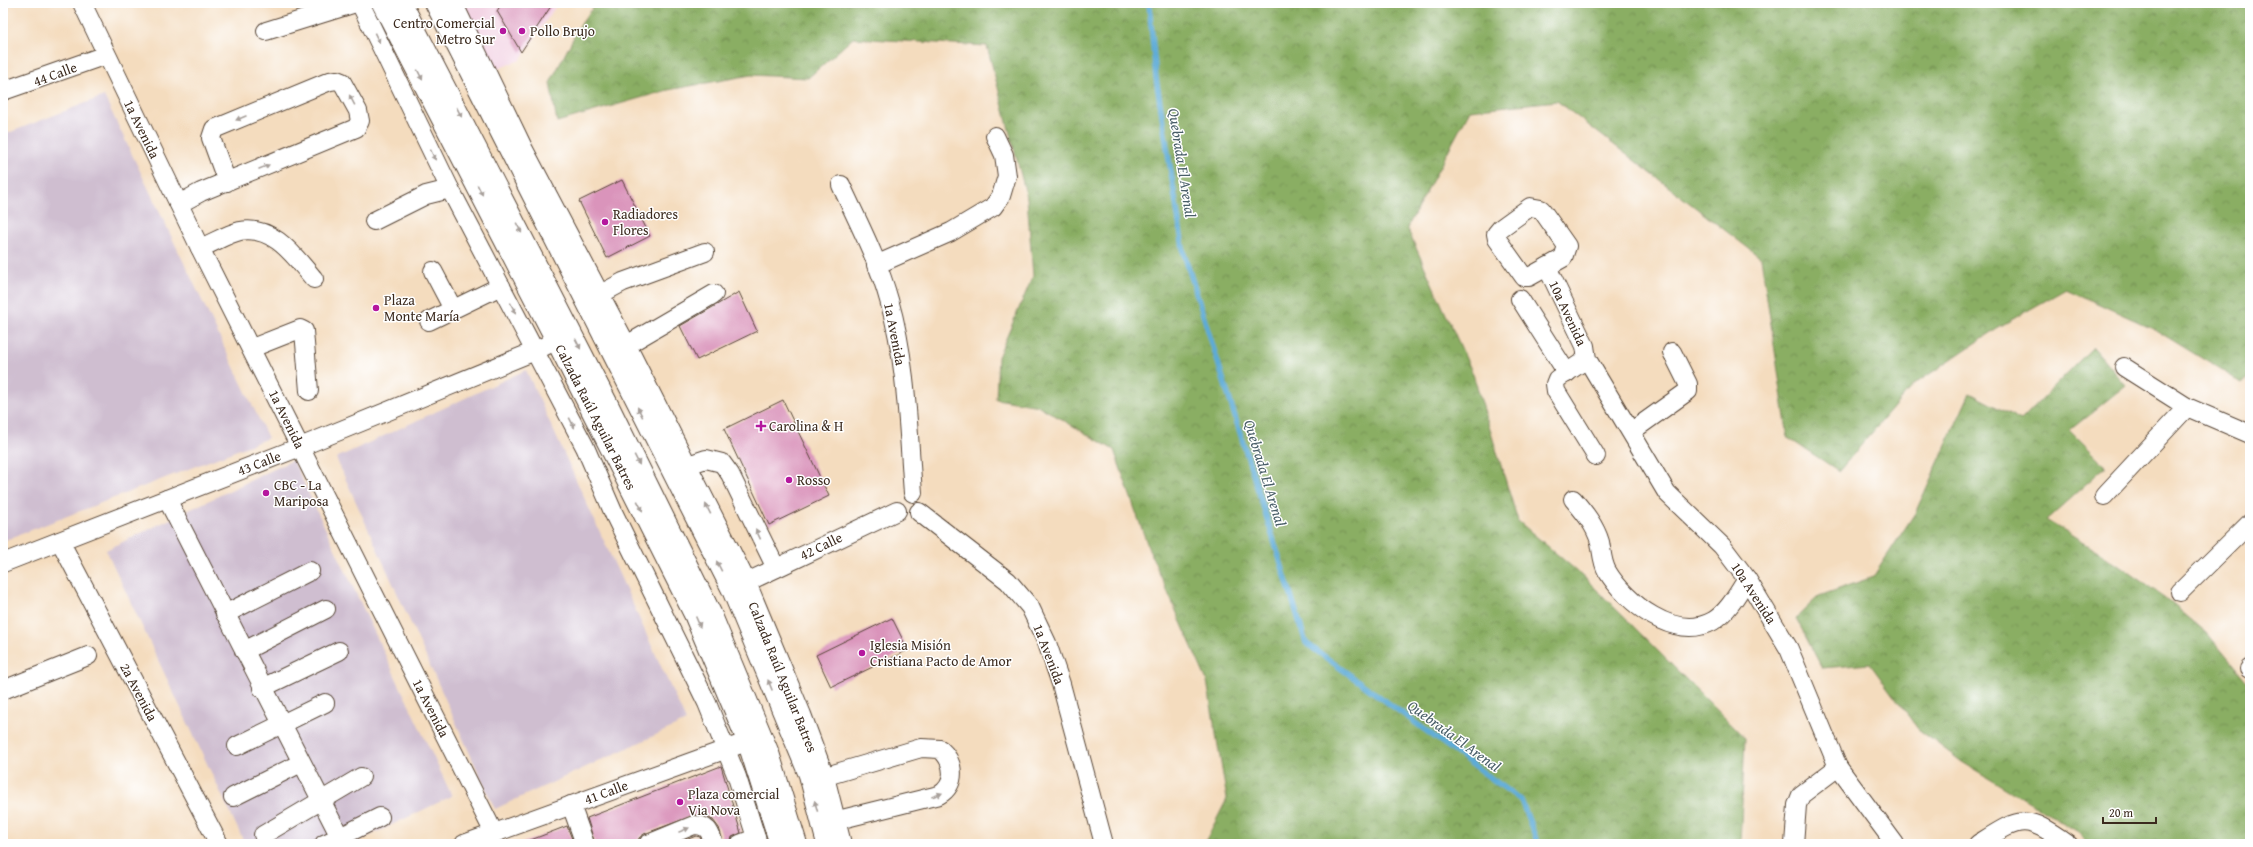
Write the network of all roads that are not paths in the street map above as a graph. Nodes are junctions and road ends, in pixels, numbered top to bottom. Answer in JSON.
{"nodes":[{"id":1,"x":82,"y":3,"type":"edge"},
{"id":2,"x":356,"y":3,"type":"edge"},
{"id":3,"x":360,"y":3,"type":"edge"},
{"id":4,"x":383,"y":3,"type":"edge"},
{"id":5,"x":403,"y":3,"type":"edge"},
{"id":6,"x":434,"y":3,"type":"edge"},
{"id":7,"x":451,"y":3,"type":"edge"},
{"id":8,"x":266,"y":32,"type":"dead end"},
{"id":9,"x":106,"y":55,"type":"junction"},
{"id":10,"x":3,"y":91,"type":"edge"},
{"id":11,"x":994,"y":136,"type":"dead end"},
{"id":12,"x":228,"y":182,"type":"junction"},
{"id":13,"x":841,"y":185,"type":"dead end"},
{"id":14,"x":450,"y":189,"type":"junction"},
{"id":15,"x":179,"y":204,"type":"junction"},
{"id":16,"x":374,"y":221,"type":"dead end"},
{"id":17,"x":200,"y":248,"type":"junction"},
{"id":18,"x":705,"y":252,"type":"dead end"},
{"id":19,"x":876,"y":265,"type":"junction"},
{"id":20,"x":1547,"y":267,"type":"dead end"},
{"id":21,"x":432,"y":271,"type":"dead end"},
{"id":22,"x":314,"y":279,"type":"dead end"},
{"id":23,"x":502,"y":286,"type":"junction"},
{"id":24,"x":714,"y":294,"type":"dead end"},
{"id":25,"x":597,"y":296,"type":"junction"},
{"id":26,"x":1520,"y":299,"type":"dead end"},
{"id":27,"x":453,"y":309,"type":"junction"},
{"id":28,"x":429,"y":321,"type":"dead end"},
{"id":29,"x":557,"y":340,"type":"junction"},
{"id":30,"x":625,"y":346,"type":"junction"},
{"id":31,"x":252,"y":348,"type":"junction"},
{"id":32,"x":535,"y":351,"type":"junction"},
{"id":33,"x":1672,"y":352,"type":"dead end"},
{"id":34,"x":1587,"y":359,"type":"junction"},
{"id":35,"x":2124,"y":367,"type":"dead end"},
{"id":36,"x":1567,"y":373,"type":"junction"},
{"id":37,"x":309,"y":391,"type":"dead end"},
{"id":38,"x":2187,"y":408,"type":"junction"},
{"id":39,"x":1632,"y":431,"type":"junction"},
{"id":40,"x":2250,"y":434,"type":"edge"},
{"id":41,"x":300,"y":447,"type":"junction"},
{"id":42,"x":1596,"y":456,"type":"dead end"},
{"id":43,"x":685,"y":466,"type":"junction"},
{"id":44,"x":914,"y":493,"type":"junction"},
{"id":45,"x":2104,"y":496,"type":"dead end"},
{"id":46,"x":167,"y":499,"type":"junction"},
{"id":47,"x":1573,"y":499,"type":"dead end"},
{"id":48,"x":897,"y":511,"type":"junction"},
{"id":49,"x":919,"y":512,"type":"junction"},
{"id":50,"x":2250,"y":523,"type":"edge"},
{"id":51,"x":60,"y":541,"type":"junction"},
{"id":52,"x":3,"y":563,"type":"edge"},
{"id":53,"x":776,"y":568,"type":"junction"},
{"id":54,"x":310,"y":571,"type":"dead end"},
{"id":55,"x":1747,"y":579,"type":"junction"},
{"id":56,"x":746,"y":583,"type":"junction"},
{"id":57,"x":2180,"y":592,"type":"dead end"},
{"id":58,"x":326,"y":609,"type":"dead end"},
{"id":59,"x":225,"y":614,"type":"junction"},
{"id":60,"x":244,"y":651,"type":"junction"},
{"id":61,"x":339,"y":651,"type":"dead end"},
{"id":62,"x":88,"y":656,"type":"dead end"},
{"id":63,"x":262,"y":688,"type":"junction"},
{"id":64,"x":3,"y":690,"type":"edge"},
{"id":65,"x":325,"y":704,"type":"dead end"},
{"id":66,"x":282,"y":723,"type":"junction"},
{"id":67,"x":748,"y":740,"type":"junction"},
{"id":68,"x":238,"y":746,"type":"dead end"},
{"id":69,"x":727,"y":749,"type":"junction"},
{"id":70,"x":301,"y":763,"type":"junction"},
{"id":71,"x":1838,"y":767,"type":"junction"},
{"id":72,"x":823,"y":776,"type":"junction"},
{"id":73,"x":361,"y":777,"type":"dead end"},
{"id":74,"x":233,"y":797,"type":"dead end"},
{"id":75,"x":321,"y":803,"type":"junction"},
{"id":76,"x":571,"y":805,"type":"junction"},
{"id":77,"x":380,"y":816,"type":"dead end"},
{"id":78,"x":834,"y":821,"type":"junction"},
{"id":79,"x":494,"y":833,"type":"junction"},
{"id":80,"x":263,"y":835,"type":"dead end"},
{"id":81,"x":332,"y":840,"type":"edge"},
{"id":82,"x":757,"y":841,"type":"edge"},
{"id":83,"x":219,"y":844,"type":"edge"},
{"id":84,"x":464,"y":844,"type":"edge"},
{"id":85,"x":585,"y":844,"type":"edge"},
{"id":86,"x":648,"y":844,"type":"edge"},
{"id":87,"x":714,"y":844,"type":"edge"},
{"id":88,"x":740,"y":844,"type":"edge"},
{"id":89,"x":781,"y":844,"type":"edge"},
{"id":90,"x":798,"y":844,"type":"edge"},
{"id":91,"x":826,"y":844,"type":"edge"},
{"id":92,"x":840,"y":844,"type":"edge"},
{"id":93,"x":1104,"y":844,"type":"edge"},
{"id":94,"x":1794,"y":844,"type":"edge"},
{"id":95,"x":1895,"y":844,"type":"edge"},
{"id":96,"x":1978,"y":844,"type":"edge"},
{"id":97,"x":2068,"y":844,"type":"edge"}],
"edges":[{"from":1,"to":9,"type":"street","name":"1a Avenida"},
{"from":2,"to":8,"type":"street"},
{"from":3,"to":14,"type":"street","one_way":true},
{"from":4,"to":29,"type":"highway","name":"Calzada Raúl Aguilar Batres","one_way":true},
{"from":5,"to":90,"type":"street","one_way":true},
{"from":91,"to":6,"type":"street","one_way":true},
{"from":7,"to":25,"type":"highway","name":"Calzada Raúl Aguilar Batres"},
{"from":9,"to":10,"type":"street","name":"44 Calle"},
{"from":9,"to":15,"type":"street","name":"1a Avenida"},
{"from":11,"to":19,"type":"street"},
{"from":12,"to":12,"type":"street","one_way":true},
{"from":12,"to":15,"type":"street"},
{"from":13,"to":19,"type":"street","name":"1a Avenida"},
{"from":14,"to":16,"type":"street"},
{"from":14,"to":23,"type":"street"},
{"from":15,"to":17,"type":"street","name":"1a Avenida"},
{"from":17,"to":22,"type":"street"},
{"from":17,"to":31,"type":"street","name":"1a Avenida"},
{"from":18,"to":25,"type":"street"},
{"from":19,"to":44,"type":"street","name":"1a Avenida"},
{"from":20,"to":34,"type":"street","name":"10a Avenida"},
{"from":21,"to":27,"type":"street"},
{"from":23,"to":27,"type":"street"},
{"from":23,"to":32,"type":"street","one_way":true},
{"from":24,"to":30,"type":"street"},
{"from":25,"to":30,"type":"highway","name":"Calzada Raúl Aguilar Batres"},
{"from":26,"to":36,"type":"street","name":"10a Avenida"},
{"from":27,"to":28,"type":"street"},
{"from":29,"to":32,"type":"street","name":"43 Calle"},
{"from":29,"to":67,"type":"highway","name":"Calzada Raúl Aguilar Batres","one_way":true},
{"from":30,"to":43,"type":"highway","name":"Calzada Raúl Aguilar Batres"},
{"from":31,"to":37,"type":"street"},
{"from":31,"to":41,"type":"street","name":"1a Avenida"},
{"from":32,"to":41,"type":"street","name":"43 Calle"},
{"from":32,"to":69,"type":"street","one_way":true},
{"from":33,"to":39,"type":"street"},
{"from":34,"to":36,"type":"street","name":"10a Avenida"},
{"from":34,"to":39,"type":"street","name":"10a Avenida"},
{"from":35,"to":38,"type":"street"},
{"from":36,"to":42,"type":"street","name":"10a Avenida"},
{"from":38,"to":40,"type":"street"},
{"from":38,"to":45,"type":"street"},
{"from":39,"to":55,"type":"street","name":"10a Avenida"},
{"from":41,"to":46,"type":"street","name":"43 Calle"},
{"from":41,"to":79,"type":"street","name":"1a Avenida"},
{"from":53,"to":43,"type":"street","one_way":true},
{"from":56,"to":43,"type":"highway","name":"Calzada Raúl Aguilar Batres","one_way":true},
{"from":44,"to":48,"type":"street"},
{"from":44,"to":49,"type":"street"},
{"from":46,"to":51,"type":"street","name":"43 Calle"},
{"from":46,"to":59,"type":"street"},
{"from":47,"to":55,"type":"street"},
{"from":48,"to":49,"type":"street"},
{"from":48,"to":53,"type":"street","name":"42 Calle"},
{"from":49,"to":93,"type":"street","name":"1a Avenida"},
{"from":50,"to":57,"type":"street"},
{"from":51,"to":52,"type":"street","name":"43 Calle"},
{"from":51,"to":83,"type":"street","name":"2a Avenida"},
{"from":53,"to":56,"type":"street","name":"42 Calle"},
{"from":54,"to":59,"type":"street"},
{"from":55,"to":71,"type":"street","name":"10a Avenida"},
{"from":56,"to":72,"type":"highway","name":"Calzada Raúl Aguilar Batres"},
{"from":58,"to":60,"type":"street"},
{"from":59,"to":60,"type":"street"},
{"from":60,"to":63,"type":"street"},
{"from":61,"to":63,"type":"street"},
{"from":62,"to":64,"type":"street"},
{"from":63,"to":66,"type":"street"},
{"from":65,"to":66,"type":"street"},
{"from":66,"to":68,"type":"street"},
{"from":66,"to":70,"type":"street"},
{"from":67,"to":69,"type":"street","name":"41 Calle"},
{"from":67,"to":89,"type":"highway","name":"Calzada Raúl Aguilar Batres"},
{"from":69,"to":76,"type":"street","name":"41 Calle"},
{"from":69,"to":82,"type":"street"},
{"from":70,"to":74,"type":"street"},
{"from":70,"to":75,"type":"street"},
{"from":71,"to":94,"type":"street"},
{"from":71,"to":95,"type":"street","name":"10a Avenida"},
{"from":72,"to":78,"type":"highway","name":"Calzada Raúl Aguilar Batres"},
{"from":78,"to":72,"type":"street","one_way":true},
{"from":73,"to":75,"type":"street"},
{"from":75,"to":80,"type":"street"},
{"from":75,"to":81,"type":"street"},
{"from":76,"to":79,"type":"street","name":"41 Calle"},
{"from":76,"to":85,"type":"street"},
{"from":77,"to":81,"type":"street"},
{"from":78,"to":92,"type":"highway","name":"Calzada Raúl Aguilar Batres"},
{"from":79,"to":84,"type":"street","name":"41 Calle"},
{"from":82,"to":88,"type":"street"},
{"from":86,"to":87,"type":"street","one_way":true},
{"from":96,"to":97,"type":"street"}]}
